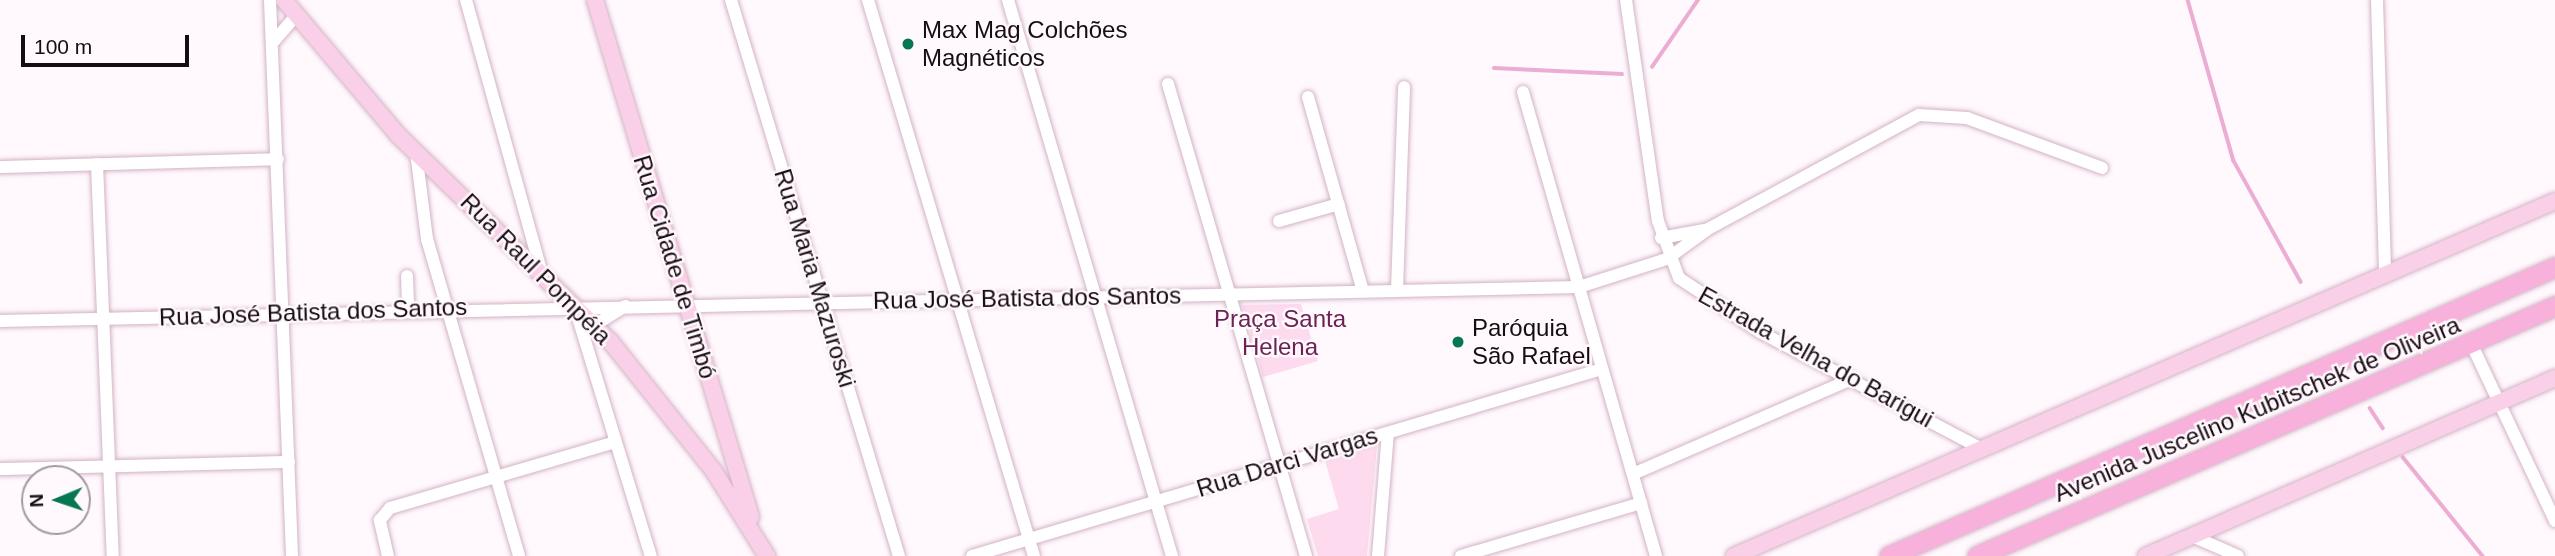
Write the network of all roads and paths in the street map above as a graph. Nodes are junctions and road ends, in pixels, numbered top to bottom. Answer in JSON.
{"nodes":[{"id":1,"x":270,"y":0,"type":"edge"},
{"id":2,"x":284,"y":0,"type":"edge"},
{"id":3,"x":466,"y":0,"type":"edge"},
{"id":4,"x":594,"y":0,"type":"edge"},
{"id":5,"x":731,"y":0,"type":"edge"},
{"id":6,"x":868,"y":0,"type":"edge"},
{"id":7,"x":1008,"y":0,"type":"edge"},
{"id":8,"x":1626,"y":0,"type":"edge"},
{"id":9,"x":2377,"y":0,"type":"edge"},
{"id":10,"x":296,"y":16,"type":"junction"},
{"id":11,"x":274,"y":41,"type":"junction"},
{"id":12,"x":1168,"y":84,"type":"dead end"},
{"id":13,"x":1404,"y":87,"type":"dead end"},
{"id":14,"x":1523,"y":92,"type":"dead end"},
{"id":15,"x":1308,"y":97,"type":"dead end"},
{"id":16,"x":416,"y":152,"type":"junction"},
{"id":17,"x":278,"y":159,"type":"junction"},
{"id":18,"x":97,"y":164,"type":"junction"},
{"id":19,"x":0,"y":167,"type":"edge"},
{"id":20,"x":2102,"y":168,"type":"dead end"},
{"id":21,"x":2555,"y":201,"type":"edge"},
{"id":22,"x":1339,"y":204,"type":"junction"},
{"id":23,"x":1279,"y":221,"type":"dead end"},
{"id":24,"x":1708,"y":229,"type":"junction"},
{"id":25,"x":1661,"y":238,"type":"junction"},
{"id":26,"x":1667,"y":259,"type":"junction"},
{"id":27,"x":2555,"y":267,"type":"edge"},
{"id":28,"x":542,"y":274,"type":"junction"},
{"id":29,"x":2385,"y":275,"type":"junction"},
{"id":30,"x":407,"y":276,"type":"dead end"},
{"id":31,"x":1579,"y":287,"type":"junction"},
{"id":32,"x":1397,"y":290,"type":"junction"},
{"id":33,"x":1363,"y":291,"type":"junction"},
{"id":34,"x":1229,"y":294,"type":"junction"},
{"id":35,"x":1095,"y":296,"type":"junction"},
{"id":36,"x":957,"y":299,"type":"junction"},
{"id":37,"x":822,"y":302,"type":"junction"},
{"id":38,"x":574,"y":304,"type":"junction"},
{"id":39,"x":687,"y":305,"type":"junction"},
{"id":40,"x":626,"y":306,"type":"junction"},
{"id":41,"x":2555,"y":306,"type":"edge"},
{"id":42,"x":447,"y":308,"type":"junction"},
{"id":43,"x":408,"y":309,"type":"junction"},
{"id":44,"x":283,"y":313,"type":"junction"},
{"id":45,"x":103,"y":318,"type":"junction"},
{"id":46,"x":0,"y":321,"type":"edge"},
{"id":47,"x":595,"y":325,"type":"junction"},
{"id":48,"x":2471,"y":343,"type":"junction"},
{"id":49,"x":1602,"y":369,"type":"junction"},
{"id":50,"x":2555,"y":378,"type":"edge"},
{"id":51,"x":1852,"y":379,"type":"junction"},
{"id":52,"x":2501,"y":401,"type":"junction"},
{"id":53,"x":724,"y":432,"type":"junction"},
{"id":54,"x":1388,"y":433,"type":"junction"},
{"id":55,"x":616,"y":442,"type":"junction"},
{"id":56,"x":1984,"y":450,"type":"junction"},
{"id":57,"x":289,"y":462,"type":"junction"},
{"id":58,"x":1279,"y":465,"type":"junction"},
{"id":59,"x":109,"y":466,"type":"junction"},
{"id":60,"x":0,"y":469,"type":"edge"},
{"id":61,"x":1633,"y":474,"type":"junction"},
{"id":62,"x":716,"y":475,"type":"junction"},
{"id":63,"x":739,"y":475,"type":"junction"},
{"id":64,"x":496,"y":477,"type":"junction"},
{"id":65,"x":1156,"y":501,"type":"junction"},
{"id":66,"x":1641,"y":503,"type":"junction"},
{"id":67,"x":2555,"y":521,"type":"edge"},
{"id":68,"x":755,"y":534,"type":"junction"},
{"id":69,"x":2192,"y":536,"type":"junction"},
{"id":70,"x":1029,"y":539,"type":"junction"},
{"id":71,"x":113,"y":556,"type":"edge"},
{"id":72,"x":292,"y":556,"type":"edge"},
{"id":73,"x":388,"y":556,"type":"edge"},
{"id":74,"x":519,"y":556,"type":"edge"},
{"id":75,"x":651,"y":556,"type":"edge"},
{"id":76,"x":767,"y":556,"type":"edge"},
{"id":77,"x":899,"y":556,"type":"edge"},
{"id":78,"x":972,"y":556,"type":"edge"},
{"id":79,"x":1034,"y":556,"type":"edge"},
{"id":80,"x":1172,"y":556,"type":"edge"},
{"id":81,"x":1306,"y":556,"type":"edge"},
{"id":82,"x":1378,"y":556,"type":"edge"},
{"id":83,"x":1461,"y":556,"type":"edge"},
{"id":84,"x":1656,"y":556,"type":"edge"},
{"id":85,"x":1734,"y":556,"type":"edge"},
{"id":86,"x":1889,"y":556,"type":"edge"},
{"id":87,"x":1977,"y":556,"type":"edge"},
{"id":88,"x":2146,"y":556,"type":"edge"},
{"id":89,"x":2238,"y":556,"type":"edge"}],
"edges":[{"from":1,"to":11,"type":"street"},
{"from":2,"to":10,"type":"main road","name":"Rua Raul Pompéia"},
{"from":3,"to":28,"type":"street"},
{"from":4,"to":39,"type":"main road","name":"Rua Cidade de Timbó"},
{"from":5,"to":37,"type":"street","name":"Rua Maria Mazuroski"},
{"from":6,"to":36,"type":"street"},
{"from":7,"to":35,"type":"street"},
{"from":8,"to":25,"type":"street","name":"Estrada Velha do Barigui"},
{"from":9,"to":29,"type":"street"},
{"from":10,"to":11,"type":"street"},
{"from":10,"to":16,"type":"main road","name":"Rua Raul Pompéia"},
{"from":11,"to":17,"type":"street"},
{"from":12,"to":34,"type":"street"},
{"from":13,"to":32,"type":"street"},
{"from":14,"to":31,"type":"street"},
{"from":15,"to":22,"type":"street"},
{"from":16,"to":28,"type":"main road","name":"Rua Raul Pompéia"},
{"from":16,"to":42,"type":"street"},
{"from":17,"to":18,"type":"street"},
{"from":17,"to":44,"type":"street"},
{"from":18,"to":19,"type":"street"},
{"from":18,"to":45,"type":"street"},
{"from":20,"to":24,"type":"street","name":"Rua José Batista dos Santos"},
{"from":21,"to":29,"type":"main road"},
{"from":22,"to":23,"type":"street"},
{"from":22,"to":33,"type":"street"},
{"from":24,"to":25,"type":"street","name":"Rua José Batista dos Santos"},
{"from":24,"to":26,"type":"street","name":"Rua José Batista dos Santos"},
{"from":25,"to":26,"type":"street","name":"Estrada Velha do Barigui"},
{"from":26,"to":31,"type":"street","name":"Rua José Batista dos Santos"},
{"from":26,"to":51,"type":"street","name":"Estrada Velha do Barigui"},
{"from":27,"to":86,"type":"highway"},
{"from":28,"to":38,"type":"main road","name":"Rua Raul Pompéia"},
{"from":29,"to":56,"type":"main road"},
{"from":30,"to":43,"type":"street"},
{"from":31,"to":32,"type":"street","name":"Rua José Batista dos Santos"},
{"from":31,"to":49,"type":"street"},
{"from":32,"to":33,"type":"street","name":"Rua José Batista dos Santos"},
{"from":33,"to":34,"type":"street","name":"Rua José Batista dos Santos"},
{"from":34,"to":35,"type":"street","name":"Rua José Batista dos Santos"},
{"from":34,"to":58,"type":"street"},
{"from":35,"to":36,"type":"street","name":"Rua José Batista dos Santos"},
{"from":35,"to":65,"type":"street"},
{"from":36,"to":37,"type":"street","name":"Rua José Batista dos Santos"},
{"from":36,"to":70,"type":"street"},
{"from":37,"to":39,"type":"street","name":"Rua José Batista dos Santos"},
{"from":37,"to":77,"type":"street","name":"Rua Maria Mazuroski"},
{"from":38,"to":40,"type":"street","name":"Rua José Batista dos Santos"},
{"from":38,"to":42,"type":"street","name":"Rua José Batista dos Santos"},
{"from":38,"to":47,"type":"main road","name":"Rua Raul Pompéia"},
{"from":38,"to":55,"type":"street"},
{"from":39,"to":40,"type":"street","name":"Rua José Batista dos Santos"},
{"from":39,"to":53,"type":"main road","name":"Rua Cidade de Timbó"},
{"from":40,"to":47,"type":"street"},
{"from":41,"to":48,"type":"highway","name":"Avenida Juscelino Kubitschek de Oliveira"},
{"from":42,"to":43,"type":"street","name":"Rua José Batista dos Santos"},
{"from":42,"to":64,"type":"street"},
{"from":43,"to":44,"type":"street","name":"Rua José Batista dos Santos"},
{"from":44,"to":45,"type":"street","name":"Rua José Batista dos Santos"},
{"from":44,"to":57,"type":"street"},
{"from":45,"to":46,"type":"street","name":"Rua José Batista dos Santos"},
{"from":45,"to":59,"type":"street"},
{"from":47,"to":62,"type":"main road","name":"Rua Raul Pompéia"},
{"from":48,"to":52,"type":"street"},
{"from":48,"to":87,"type":"highway","name":"Avenida Juscelino Kubitschek de Oliveira"},
{"from":49,"to":54,"type":"street","name":"Rua Darci Vargas"},
{"from":49,"to":61,"type":"street"},
{"from":50,"to":52,"type":"main road"},
{"from":51,"to":56,"type":"street","name":"Estrada Velha do Barigui"},
{"from":51,"to":61,"type":"street"},
{"from":52,"to":67,"type":"street"},
{"from":52,"to":69,"type":"main road"},
{"from":53,"to":62,"type":"main road"},
{"from":53,"to":63,"type":"main road","name":"Rua Cidade de Timbó"},
{"from":54,"to":58,"type":"street","name":"Rua Darci Vargas"},
{"from":54,"to":82,"type":"street"},
{"from":55,"to":64,"type":"street"},
{"from":55,"to":75,"type":"street"},
{"from":56,"to":85,"type":"main road"},
{"from":57,"to":59,"type":"street"},
{"from":57,"to":72,"type":"street"},
{"from":58,"to":65,"type":"street","name":"Rua Darci Vargas"},
{"from":58,"to":81,"type":"street"},
{"from":59,"to":60,"type":"street"},
{"from":59,"to":71,"type":"street"},
{"from":61,"to":66,"type":"street"},
{"from":62,"to":63,"type":"main road"},
{"from":62,"to":68,"type":"main road","name":"Rua Raul Pompéia"},
{"from":63,"to":68,"type":"main road","name":"Rua Cidade de Timbó"},
{"from":64,"to":73,"type":"street"},
{"from":64,"to":74,"type":"street"},
{"from":65,"to":70,"type":"street","name":"Rua Darci Vargas"},
{"from":65,"to":80,"type":"street"},
{"from":66,"to":83,"type":"street"},
{"from":66,"to":84,"type":"street"},
{"from":68,"to":76,"type":"main road","name":"Rua Raul Pompéia"},
{"from":69,"to":88,"type":"main road"},
{"from":69,"to":89,"type":"street"},
{"from":70,"to":78,"type":"street","name":"Rua Darci Vargas"},
{"from":70,"to":79,"type":"street"}]}
